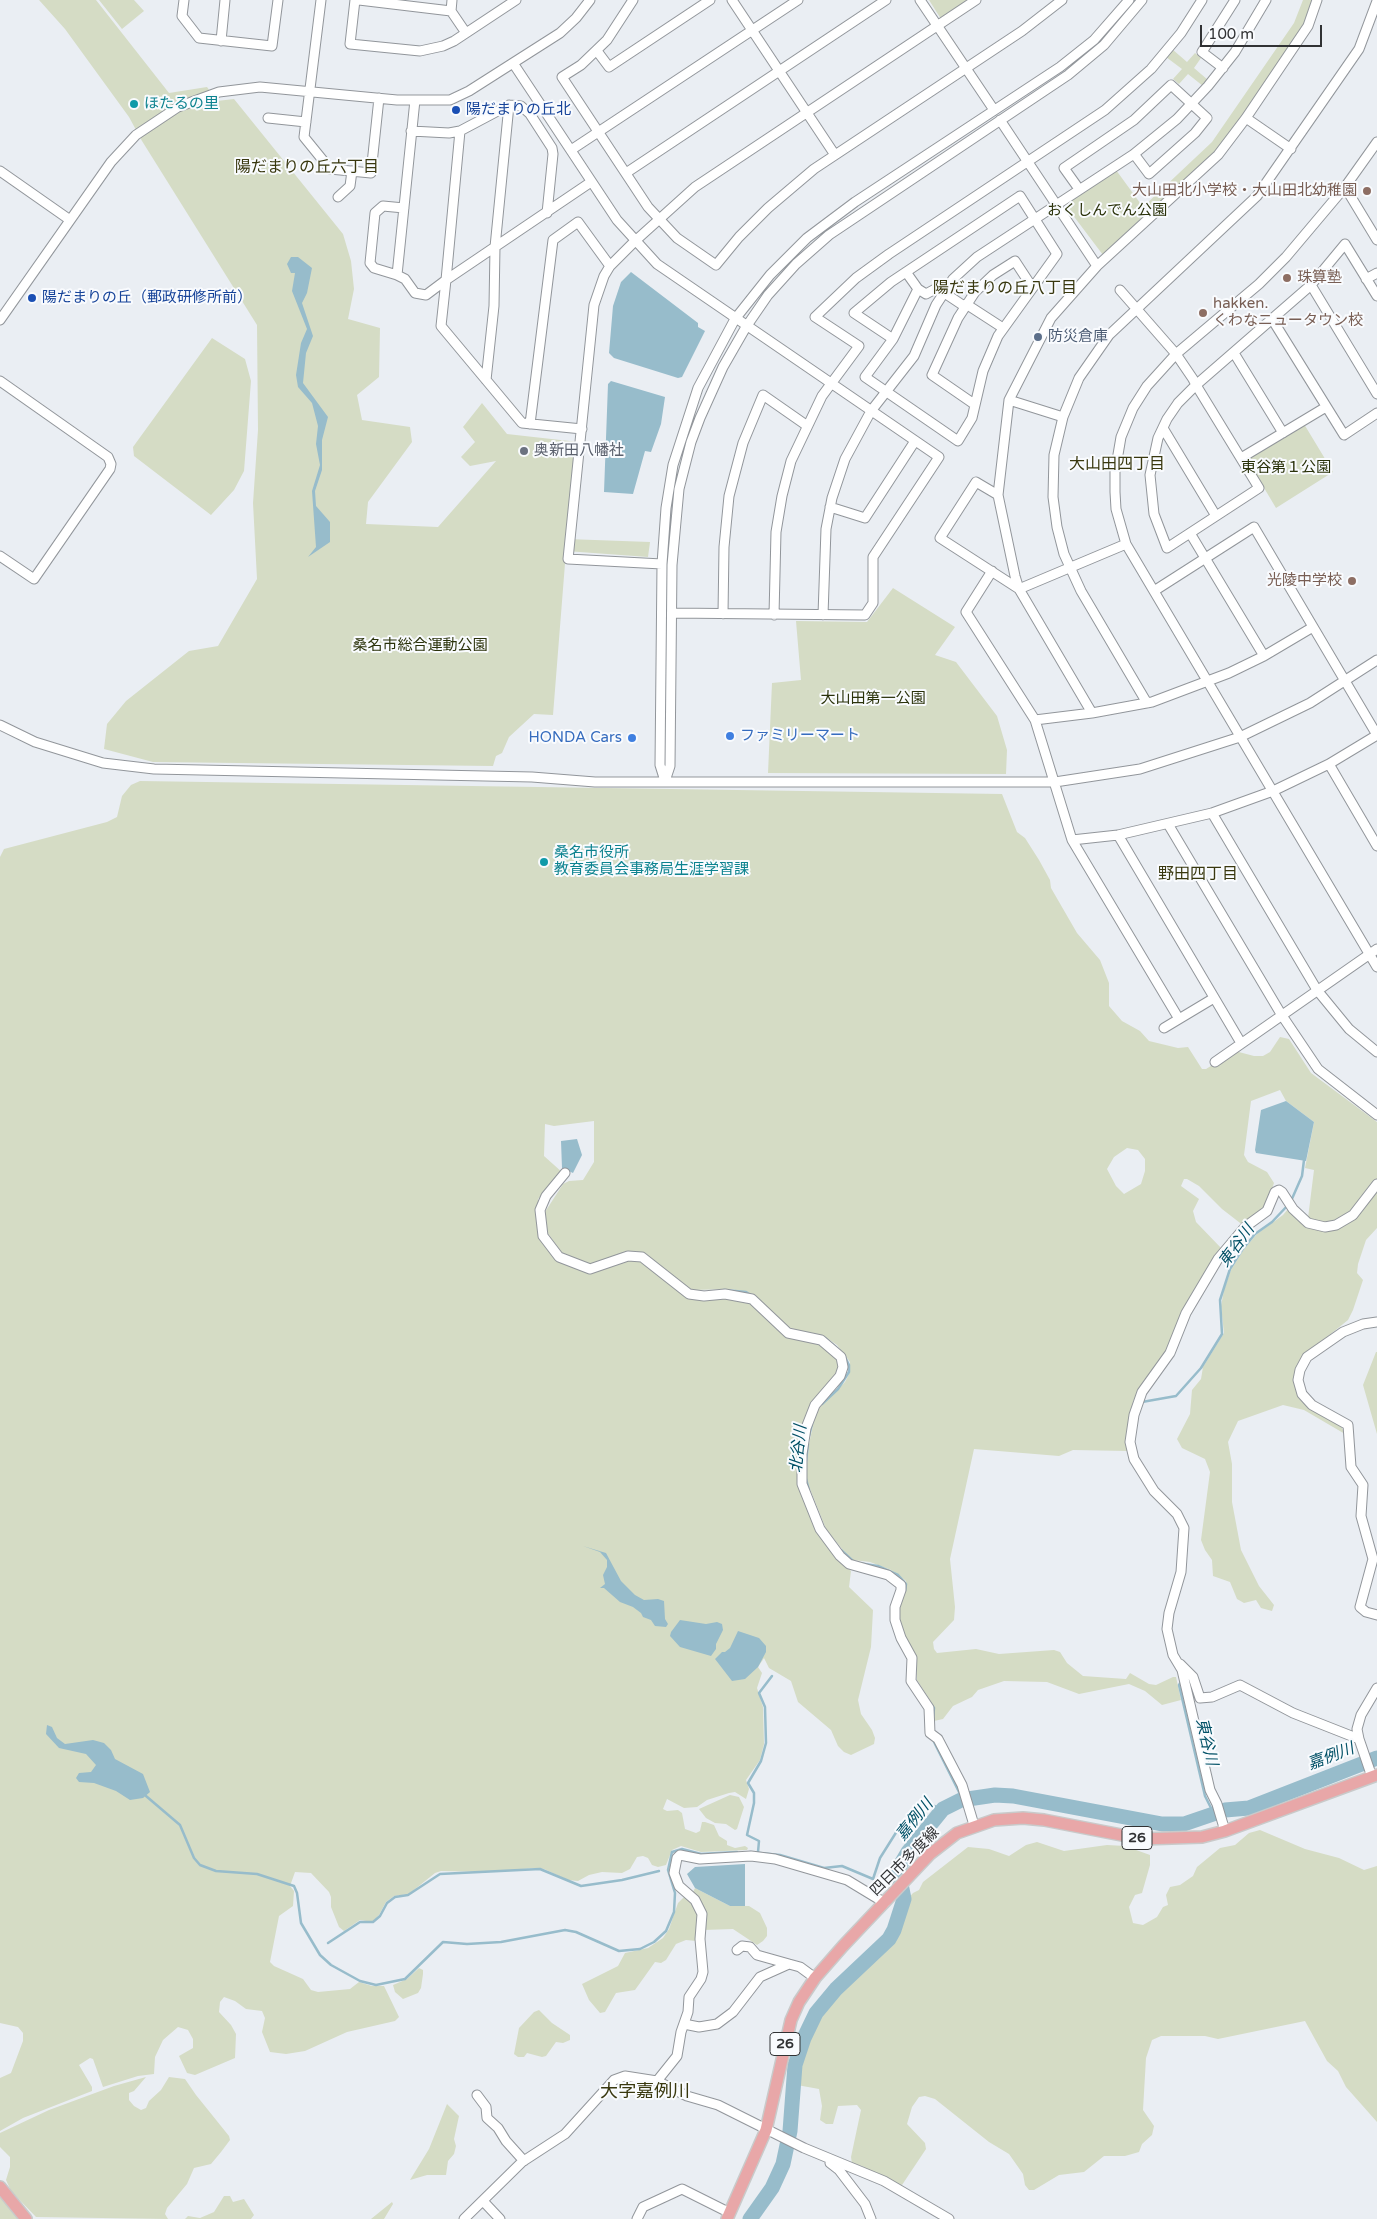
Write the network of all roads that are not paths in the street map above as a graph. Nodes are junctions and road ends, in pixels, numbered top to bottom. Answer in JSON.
{"nodes":[{"id":1,"x":184,"y":0,"type":"edge"},
{"id":2,"x":225,"y":0,"type":"edge"},
{"id":3,"x":278,"y":0,"type":"edge"},
{"id":4,"x":320,"y":0,"type":"edge"},
{"id":5,"x":357,"y":0,"type":"edge"},
{"id":6,"x":452,"y":0,"type":"edge"},
{"id":7,"x":590,"y":0,"type":"edge"},
{"id":8,"x":633,"y":0,"type":"edge"},
{"id":9,"x":710,"y":0,"type":"edge"},
{"id":10,"x":732,"y":0,"type":"edge"},
{"id":11,"x":798,"y":0,"type":"edge"},
{"id":12,"x":886,"y":0,"type":"edge"},
{"id":13,"x":920,"y":0,"type":"edge"},
{"id":14,"x":976,"y":0,"type":"edge"},
{"id":15,"x":1062,"y":0,"type":"edge"},
{"id":16,"x":1129,"y":0,"type":"edge"},
{"id":17,"x":1142,"y":0,"type":"edge"},
{"id":18,"x":1202,"y":0,"type":"edge"},
{"id":19,"x":1235,"y":0,"type":"edge"},
{"id":20,"x":1266,"y":0,"type":"edge"},
{"id":21,"x":1317,"y":0,"type":"edge"},
{"id":22,"x":513,"y":1,"type":"edge"},
{"id":23,"x":1377,"y":1,"type":"edge"},
{"id":24,"x":402,"y":3,"type":"edge"},
{"id":25,"x":450,"y":11,"type":"junction"},
{"id":26,"x":937,"y":25,"type":"junction"},
{"id":27,"x":752,"y":30,"type":"junction"},
{"id":28,"x":466,"y":33,"type":"junction"},
{"id":29,"x":221,"y":41,"type":"junction"},
{"id":30,"x":597,"y":51,"type":"junction"},
{"id":31,"x":513,"y":63,"type":"junction"},
{"id":32,"x":966,"y":68,"type":"junction"},
{"id":33,"x":1223,"y":68,"type":"junction"},
{"id":34,"x":780,"y":71,"type":"junction"},
{"id":35,"x":310,"y":90,"type":"junction"},
{"id":36,"x":379,"y":98,"type":"junction"},
{"id":37,"x":415,"y":100,"type":"junction"},
{"id":38,"x":1192,"y":104,"type":"junction"},
{"id":39,"x":509,"y":105,"type":"junction"},
{"id":40,"x":994,"y":110,"type":"junction"},
{"id":41,"x":807,"y":112,"type":"junction"},
{"id":42,"x":268,"y":118,"type":"dead end"},
{"id":43,"x":1246,"y":118,"type":"junction"},
{"id":44,"x":1000,"y":120,"type":"junction"},
{"id":45,"x":306,"y":122,"type":"junction"},
{"id":46,"x":411,"y":131,"type":"junction"},
{"id":47,"x":460,"y":131,"type":"junction"},
{"id":48,"x":599,"y":132,"type":"junction"},
{"id":49,"x":1377,"y":142,"type":"edge"},
{"id":50,"x":1291,"y":149,"type":"junction"},
{"id":51,"x":571,"y":150,"type":"junction"},
{"id":52,"x":1134,"y":154,"type":"junction"},
{"id":53,"x":835,"y":155,"type":"junction"},
{"id":54,"x":1026,"y":162,"type":"junction"},
{"id":55,"x":0,"y":171,"type":"edge"},
{"id":56,"x":352,"y":171,"type":"junction"},
{"id":57,"x":626,"y":173,"type":"junction"},
{"id":58,"x":591,"y":182,"type":"junction"},
{"id":59,"x":1346,"y":187,"type":"junction"},
{"id":60,"x":1079,"y":188,"type":"junction"},
{"id":61,"x":338,"y":196,"type":"dead end"},
{"id":62,"x":1055,"y":205,"type":"junction"},
{"id":63,"x":404,"y":208,"type":"junction"},
{"id":64,"x":547,"y":213,"type":"junction"},
{"id":65,"x":659,"y":219,"type":"junction"},
{"id":66,"x":1035,"y":219,"type":"junction"},
{"id":67,"x":70,"y":220,"type":"junction"},
{"id":68,"x":1377,"y":240,"type":"edge"},
{"id":69,"x":634,"y":242,"type":"junction"},
{"id":70,"x":495,"y":247,"type":"junction"},
{"id":71,"x":610,"y":266,"type":"junction"},
{"id":72,"x":1096,"y":266,"type":"junction"},
{"id":73,"x":906,"y":272,"type":"junction"},
{"id":74,"x":1377,"y":272,"type":"edge"},
{"id":75,"x":397,"y":275,"type":"junction"},
{"id":76,"x":1366,"y":279,"type":"junction"},
{"id":77,"x":446,"y":280,"type":"junction"},
{"id":78,"x":1311,"y":285,"type":"junction"},
{"id":79,"x":1032,"y":287,"type":"junction"},
{"id":80,"x":918,"y":289,"type":"junction"},
{"id":81,"x":1120,"y":290,"type":"dead end"},
{"id":82,"x":944,"y":293,"type":"junction"},
{"id":83,"x":1377,"y":296,"type":"edge"},
{"id":84,"x":965,"y":305,"type":"junction"},
{"id":85,"x":1136,"y":309,"type":"junction"},
{"id":86,"x":735,"y":319,"type":"junction"},
{"id":87,"x":1272,"y":319,"type":"junction"},
{"id":88,"x":0,"y":320,"type":"edge"},
{"id":89,"x":746,"y":327,"type":"junction"},
{"id":90,"x":1003,"y":328,"type":"junction"},
{"id":91,"x":893,"y":339,"type":"junction"},
{"id":92,"x":1234,"y":353,"type":"junction"},
{"id":93,"x":1176,"y":354,"type":"junction"},
{"id":94,"x":486,"y":380,"type":"junction"},
{"id":95,"x":0,"y":381,"type":"edge"},
{"id":96,"x":830,"y":384,"type":"junction"},
{"id":97,"x":1196,"y":385,"type":"junction"},
{"id":98,"x":886,"y":392,"type":"junction"},
{"id":99,"x":1377,"y":394,"type":"edge"},
{"id":100,"x":1009,"y":400,"type":"junction"},
{"id":101,"x":974,"y":404,"type":"junction"},
{"id":102,"x":1326,"y":406,"type":"junction"},
{"id":103,"x":871,"y":411,"type":"junction"},
{"id":104,"x":1377,"y":413,"type":"edge"},
{"id":105,"x":1063,"y":416,"type":"junction"},
{"id":106,"x":530,"y":424,"type":"junction"},
{"id":107,"x":806,"y":425,"type":"junction"},
{"id":108,"x":1163,"y":428,"type":"junction"},
{"id":109,"x":582,"y":429,"type":"junction"},
{"id":110,"x":1283,"y":433,"type":"junction"},
{"id":111,"x":915,"y":441,"type":"junction"},
{"id":112,"x":1241,"y":458,"type":"junction"},
{"id":113,"x":998,"y":495,"type":"junction"},
{"id":114,"x":830,"y":507,"type":"junction"},
{"id":115,"x":1216,"y":516,"type":"junction"},
{"id":116,"x":1190,"y":533,"type":"junction"},
{"id":117,"x":1126,"y":544,"type":"junction"},
{"id":118,"x":0,"y":556,"type":"edge"},
{"id":119,"x":1206,"y":558,"type":"junction"},
{"id":120,"x":662,"y":564,"type":"junction"},
{"id":121,"x":1069,"y":567,"type":"junction"},
{"id":122,"x":992,"y":571,"type":"junction"},
{"id":123,"x":1019,"y":589,"type":"junction"},
{"id":124,"x":1154,"y":592,"type":"junction"},
{"id":125,"x":672,"y":612,"type":"junction"},
{"id":126,"x":723,"y":614,"type":"junction"},
{"id":127,"x":774,"y":614,"type":"junction"},
{"id":128,"x":823,"y":615,"type":"junction"},
{"id":129,"x":1313,"y":627,"type":"junction"},
{"id":130,"x":1264,"y":656,"type":"junction"},
{"id":131,"x":1377,"y":660,"type":"edge"},
{"id":132,"x":1345,"y":681,"type":"junction"},
{"id":133,"x":1207,"y":682,"type":"junction"},
{"id":134,"x":1147,"y":703,"type":"junction"},
{"id":135,"x":1092,"y":713,"type":"junction"},
{"id":136,"x":1035,"y":720,"type":"junction"},
{"id":137,"x":0,"y":725,"type":"edge"},
{"id":138,"x":1377,"y":735,"type":"edge"},
{"id":139,"x":1240,"y":737,"type":"junction"},
{"id":140,"x":1328,"y":764,"type":"junction"},
{"id":141,"x":665,"y":781,"type":"junction"},
{"id":142,"x":1055,"y":782,"type":"junction"},
{"id":143,"x":1272,"y":791,"type":"junction"},
{"id":144,"x":1212,"y":813,"type":"junction"},
{"id":145,"x":1168,"y":824,"type":"junction"},
{"id":146,"x":1118,"y":835,"type":"junction"},
{"id":147,"x":1072,"y":840,"type":"junction"},
{"id":148,"x":1377,"y":846,"type":"edge"},
{"id":149,"x":1377,"y":949,"type":"edge"},
{"id":150,"x":1368,"y":955,"type":"junction"},
{"id":151,"x":1377,"y":967,"type":"edge"},
{"id":152,"x":1317,"y":990,"type":"junction"},
{"id":153,"x":1214,"y":998,"type":"junction"},
{"id":154,"x":1281,"y":1014,"type":"junction"},
{"id":155,"x":1179,"y":1019,"type":"junction"},
{"id":156,"x":1164,"y":1028,"type":"dead end"},
{"id":157,"x":1241,"y":1043,"type":"junction"},
{"id":158,"x":1377,"y":1052,"type":"edge"},
{"id":159,"x":1216,"y":1062,"type":"dead end"},
{"id":160,"x":1377,"y":1115,"type":"edge"},
{"id":161,"x":565,"y":1173,"type":"dead end"},
{"id":162,"x":1377,"y":1184,"type":"edge"},
{"id":163,"x":1377,"y":1322,"type":"edge"},
{"id":164,"x":1377,"y":1616,"type":"edge"},
{"id":165,"x":1179,"y":1663,"type":"junction"},
{"id":166,"x":1377,"y":1688,"type":"edge"},
{"id":167,"x":1359,"y":1739,"type":"junction"},
{"id":168,"x":1373,"y":1774,"type":"edge"},
{"id":169,"x":974,"y":1825,"type":"junction"},
{"id":170,"x":1224,"y":1826,"type":"junction"},
{"id":171,"x":888,"y":1900,"type":"junction"},
{"id":172,"x":737,"y":1950,"type":"dead end"},
{"id":173,"x":789,"y":1964,"type":"junction"},
{"id":174,"x":815,"y":1978,"type":"junction"},
{"id":175,"x":684,"y":2024,"type":"junction"},
{"id":176,"x":657,"y":2082,"type":"junction"},
{"id":177,"x":477,"y":2095,"type":"dead end"},
{"id":178,"x":766,"y":2130,"type":"junction"},
{"id":179,"x":818,"y":2154,"type":"junction"},
{"id":180,"x":524,"y":2161,"type":"junction"},
{"id":181,"x":0,"y":2187,"type":"edge"},
{"id":182,"x":483,"y":2201,"type":"junction"},
{"id":183,"x":729,"y":2216,"type":"edge"},
{"id":184,"x":26,"y":2219,"type":"edge"},
{"id":185,"x":464,"y":2219,"type":"edge"},
{"id":186,"x":500,"y":2219,"type":"edge"},
{"id":187,"x":637,"y":2219,"type":"edge"},
{"id":188,"x":871,"y":2219,"type":"edge"},
{"id":189,"x":949,"y":2219,"type":"edge"}],
"edges":[{"from":1,"to":29,"type":"street"},
{"from":2,"to":29,"type":"street"},
{"from":3,"to":29,"type":"street"},
{"from":4,"to":35,"type":"street"},
{"from":5,"to":24,"type":"street"},
{"from":5,"to":28,"type":"street"},
{"from":6,"to":25,"type":"street"},
{"from":7,"to":31,"type":"street"},
{"from":8,"to":30,"type":"street"},
{"from":9,"to":30,"type":"street"},
{"from":10,"to":27,"type":"street"},
{"from":11,"to":27,"type":"street"},
{"from":12,"to":34,"type":"street"},
{"from":13,"to":26,"type":"street"},
{"from":14,"to":26,"type":"street"},
{"from":15,"to":32,"type":"street"},
{"from":16,"to":40,"type":"street"},
{"from":17,"to":44,"type":"street"},
{"from":18,"to":54,"type":"street"},
{"from":19,"to":33,"type":"street"},
{"from":20,"to":33,"type":"street"},
{"from":21,"to":43,"type":"street"},
{"from":22,"to":28,"type":"street"},
{"from":23,"to":50,"type":"street"},
{"from":24,"to":25,"type":"street"},
{"from":25,"to":28,"type":"street"},
{"from":26,"to":32,"type":"street"},
{"from":26,"to":41,"type":"street"},
{"from":27,"to":34,"type":"street"},
{"from":27,"to":48,"type":"street"},
{"from":30,"to":48,"type":"street"},
{"from":31,"to":37,"type":"street"},
{"from":31,"to":51,"type":"street"},
{"from":32,"to":40,"type":"street"},
{"from":32,"to":53,"type":"street"},
{"from":33,"to":38,"type":"street"},
{"from":34,"to":41,"type":"street"},
{"from":34,"to":57,"type":"street"},
{"from":35,"to":36,"type":"street"},
{"from":35,"to":45,"type":"street"},
{"from":35,"to":67,"type":"street"},
{"from":36,"to":37,"type":"street"},
{"from":36,"to":56,"type":"street"},
{"from":37,"to":46,"type":"street"},
{"from":38,"to":52,"type":"street"},
{"from":38,"to":52,"type":"street"},
{"from":38,"to":60,"type":"street"},
{"from":39,"to":47,"type":"street"},
{"from":39,"to":64,"type":"street"},
{"from":39,"to":70,"type":"street"},
{"from":40,"to":86,"type":"street"},
{"from":41,"to":53,"type":"street"},
{"from":41,"to":65,"type":"street"},
{"from":42,"to":45,"type":"street"},
{"from":43,"to":50,"type":"street"},
{"from":43,"to":72,"type":"street"},
{"from":44,"to":54,"type":"street"},
{"from":44,"to":89,"type":"street"},
{"from":45,"to":56,"type":"street"},
{"from":46,"to":47,"type":"street"},
{"from":46,"to":63,"type":"street"},
{"from":47,"to":77,"type":"street"},
{"from":48,"to":51,"type":"street"},
{"from":48,"to":57,"type":"street"},
{"from":49,"to":59,"type":"street"},
{"from":50,"to":85,"type":"street"},
{"from":51,"to":58,"type":"street"},
{"from":52,"to":60,"type":"street"},
{"from":53,"to":65,"type":"street"},
{"from":54,"to":62,"type":"street"},
{"from":54,"to":96,"type":"street"},
{"from":55,"to":67,"type":"street"},
{"from":56,"to":61,"type":"street"},
{"from":57,"to":65,"type":"street"},
{"from":58,"to":64,"type":"street"},
{"from":58,"to":69,"type":"street"},
{"from":59,"to":68,"type":"street"},
{"from":59,"to":93,"type":"street"},
{"from":60,"to":62,"type":"street"},
{"from":62,"to":66,"type":"street"},
{"from":62,"to":72,"type":"street"},
{"from":63,"to":75,"type":"street"},
{"from":63,"to":75,"type":"street"},
{"from":64,"to":70,"type":"street"},
{"from":65,"to":69,"type":"street"},
{"from":66,"to":73,"type":"street"},
{"from":66,"to":79,"type":"street"},
{"from":66,"to":82,"type":"street"},
{"from":67,"to":88,"type":"street"},
{"from":69,"to":71,"type":"street"},
{"from":69,"to":86,"type":"street"},
{"from":70,"to":77,"type":"street"},
{"from":70,"to":94,"type":"street"},
{"from":71,"to":106,"type":"street"},
{"from":71,"to":109,"type":"street"},
{"from":72,"to":100,"type":"street"},
{"from":73,"to":80,"type":"street"},
{"from":73,"to":91,"type":"street"},
{"from":74,"to":76,"type":"street"},
{"from":75,"to":77,"type":"street"},
{"from":76,"to":78,"type":"street"},
{"from":76,"to":83,"type":"street"},
{"from":77,"to":94,"type":"street"},
{"from":78,"to":87,"type":"street"},
{"from":78,"to":99,"type":"street"},
{"from":79,"to":84,"type":"street"},
{"from":79,"to":90,"type":"street"},
{"from":80,"to":82,"type":"street"},
{"from":80,"to":91,"type":"street"},
{"from":81,"to":85,"type":"street"},
{"from":82,"to":84,"type":"street"},
{"from":82,"to":98,"type":"street"},
{"from":84,"to":90,"type":"street"},
{"from":84,"to":101,"type":"street"},
{"from":85,"to":93,"type":"street"},
{"from":85,"to":105,"type":"street"},
{"from":86,"to":89,"type":"street"},
{"from":86,"to":120,"type":"street"},
{"from":87,"to":92,"type":"street"},
{"from":87,"to":102,"type":"street"},
{"from":89,"to":96,"type":"street"},
{"from":89,"to":125,"type":"street"},
{"from":90,"to":101,"type":"street"},
{"from":91,"to":98,"type":"street"},
{"from":92,"to":97,"type":"street"},
{"from":92,"to":110,"type":"street"},
{"from":93,"to":97,"type":"street"},
{"from":93,"to":117,"type":"street"},
{"from":94,"to":106,"type":"street"},
{"from":95,"to":118,"type":"street"},
{"from":96,"to":103,"type":"street"},
{"from":96,"to":107,"type":"street"},
{"from":97,"to":108,"type":"street"},
{"from":97,"to":112,"type":"street"},
{"from":98,"to":101,"type":"street"},
{"from":98,"to":103,"type":"street"},
{"from":100,"to":105,"type":"street"},
{"from":100,"to":113,"type":"street"},
{"from":102,"to":104,"type":"street"},
{"from":102,"to":110,"type":"street"},
{"from":103,"to":111,"type":"street"},
{"from":103,"to":114,"type":"street"},
{"from":105,"to":121,"type":"street"},
{"from":106,"to":109,"type":"street"},
{"from":107,"to":126,"type":"street"},
{"from":107,"to":127,"type":"street"},
{"from":108,"to":115,"type":"street"},
{"from":108,"to":116,"type":"street"},
{"from":109,"to":120,"type":"street"},
{"from":110,"to":112,"type":"street"},
{"from":111,"to":114,"type":"street"},
{"from":111,"to":128,"type":"street"},
{"from":112,"to":115,"type":"street"},
{"from":113,"to":122,"type":"street"},
{"from":113,"to":123,"type":"street"},
{"from":114,"to":128,"type":"street"},
{"from":115,"to":116,"type":"street"},
{"from":116,"to":119,"type":"street"},
{"from":117,"to":121,"type":"street"},
{"from":117,"to":124,"type":"street"},
{"from":119,"to":124,"type":"street"},
{"from":119,"to":129,"type":"street"},
{"from":119,"to":130,"type":"street"},
{"from":120,"to":141,"type":"street"},
{"from":121,"to":123,"type":"street"},
{"from":121,"to":134,"type":"street"},
{"from":122,"to":123,"type":"street"},
{"from":122,"to":136,"type":"street"},
{"from":123,"to":135,"type":"street"},
{"from":124,"to":133,"type":"street"},
{"from":125,"to":126,"type":"street"},
{"from":125,"to":141,"type":"street"},
{"from":126,"to":127,"type":"street"},
{"from":127,"to":128,"type":"street"},
{"from":129,"to":130,"type":"street"},
{"from":129,"to":132,"type":"street"},
{"from":130,"to":133,"type":"street"},
{"from":131,"to":132,"type":"street"},
{"from":132,"to":138,"type":"street"},
{"from":132,"to":139,"type":"street"},
{"from":133,"to":134,"type":"street"},
{"from":133,"to":139,"type":"street"},
{"from":134,"to":135,"type":"street"},
{"from":135,"to":136,"type":"street"},
{"from":136,"to":142,"type":"street"},
{"from":137,"to":141,"type":"street"},
{"from":138,"to":140,"type":"street"},
{"from":139,"to":142,"type":"street"},
{"from":139,"to":143,"type":"street"},
{"from":140,"to":143,"type":"street"},
{"from":140,"to":148,"type":"street"},
{"from":141,"to":142,"type":"street"},
{"from":142,"to":147,"type":"street"},
{"from":143,"to":144,"type":"street"},
{"from":143,"to":150,"type":"street"},
{"from":144,"to":145,"type":"street"},
{"from":144,"to":152,"type":"street"},
{"from":145,"to":146,"type":"street"},
{"from":145,"to":154,"type":"street"},
{"from":146,"to":147,"type":"street"},
{"from":146,"to":153,"type":"street"},
{"from":147,"to":155,"type":"street"},
{"from":149,"to":150,"type":"street"},
{"from":150,"to":151,"type":"street"},
{"from":150,"to":152,"type":"street"},
{"from":152,"to":154,"type":"street"},
{"from":152,"to":158,"type":"street"},
{"from":153,"to":155,"type":"street"},
{"from":153,"to":157,"type":"street"},
{"from":154,"to":157,"type":"street"},
{"from":154,"to":160,"type":"street"},
{"from":155,"to":156,"type":"street"},
{"from":157,"to":159,"type":"street"},
{"from":161,"to":169,"type":"street"},
{"from":162,"to":165,"type":"street"},
{"from":163,"to":164,"type":"street"},
{"from":165,"to":167,"type":"street"},
{"from":165,"to":170,"type":"street"},
{"from":166,"to":167,"type":"street"},
{"from":167,"to":168,"type":"street"},
{"from":168,"to":170,"type":"main road","name":"四日市多度線","number":"26"},
{"from":169,"to":170,"type":"main road","name":"四日市多度線","number":"26"},
{"from":169,"to":171,"type":"main road","name":"四日市多度線","number":"26"},
{"from":171,"to":174,"type":"main road","name":"四日市多度線","number":"26"},
{"from":171,"to":175,"type":"street"},
{"from":172,"to":173,"type":"street"},
{"from":173,"to":174,"type":"street"},
{"from":173,"to":175,"type":"street"},
{"from":174,"to":178,"type":"main road","name":"四日市多度線","number":"26"},
{"from":175,"to":176,"type":"street"},
{"from":176,"to":178,"type":"street"},
{"from":176,"to":180,"type":"street"},
{"from":177,"to":180,"type":"street"},
{"from":178,"to":179,"type":"street"},
{"from":178,"to":183,"type":"main road","name":"四日市多度線","number":"26"},
{"from":179,"to":188,"type":"street"},
{"from":179,"to":189,"type":"street"},
{"from":180,"to":182,"type":"street"},
{"from":181,"to":184,"type":"main road"},
{"from":182,"to":185,"type":"street"},
{"from":182,"to":186,"type":"street"},
{"from":183,"to":187,"type":"street"}]}
